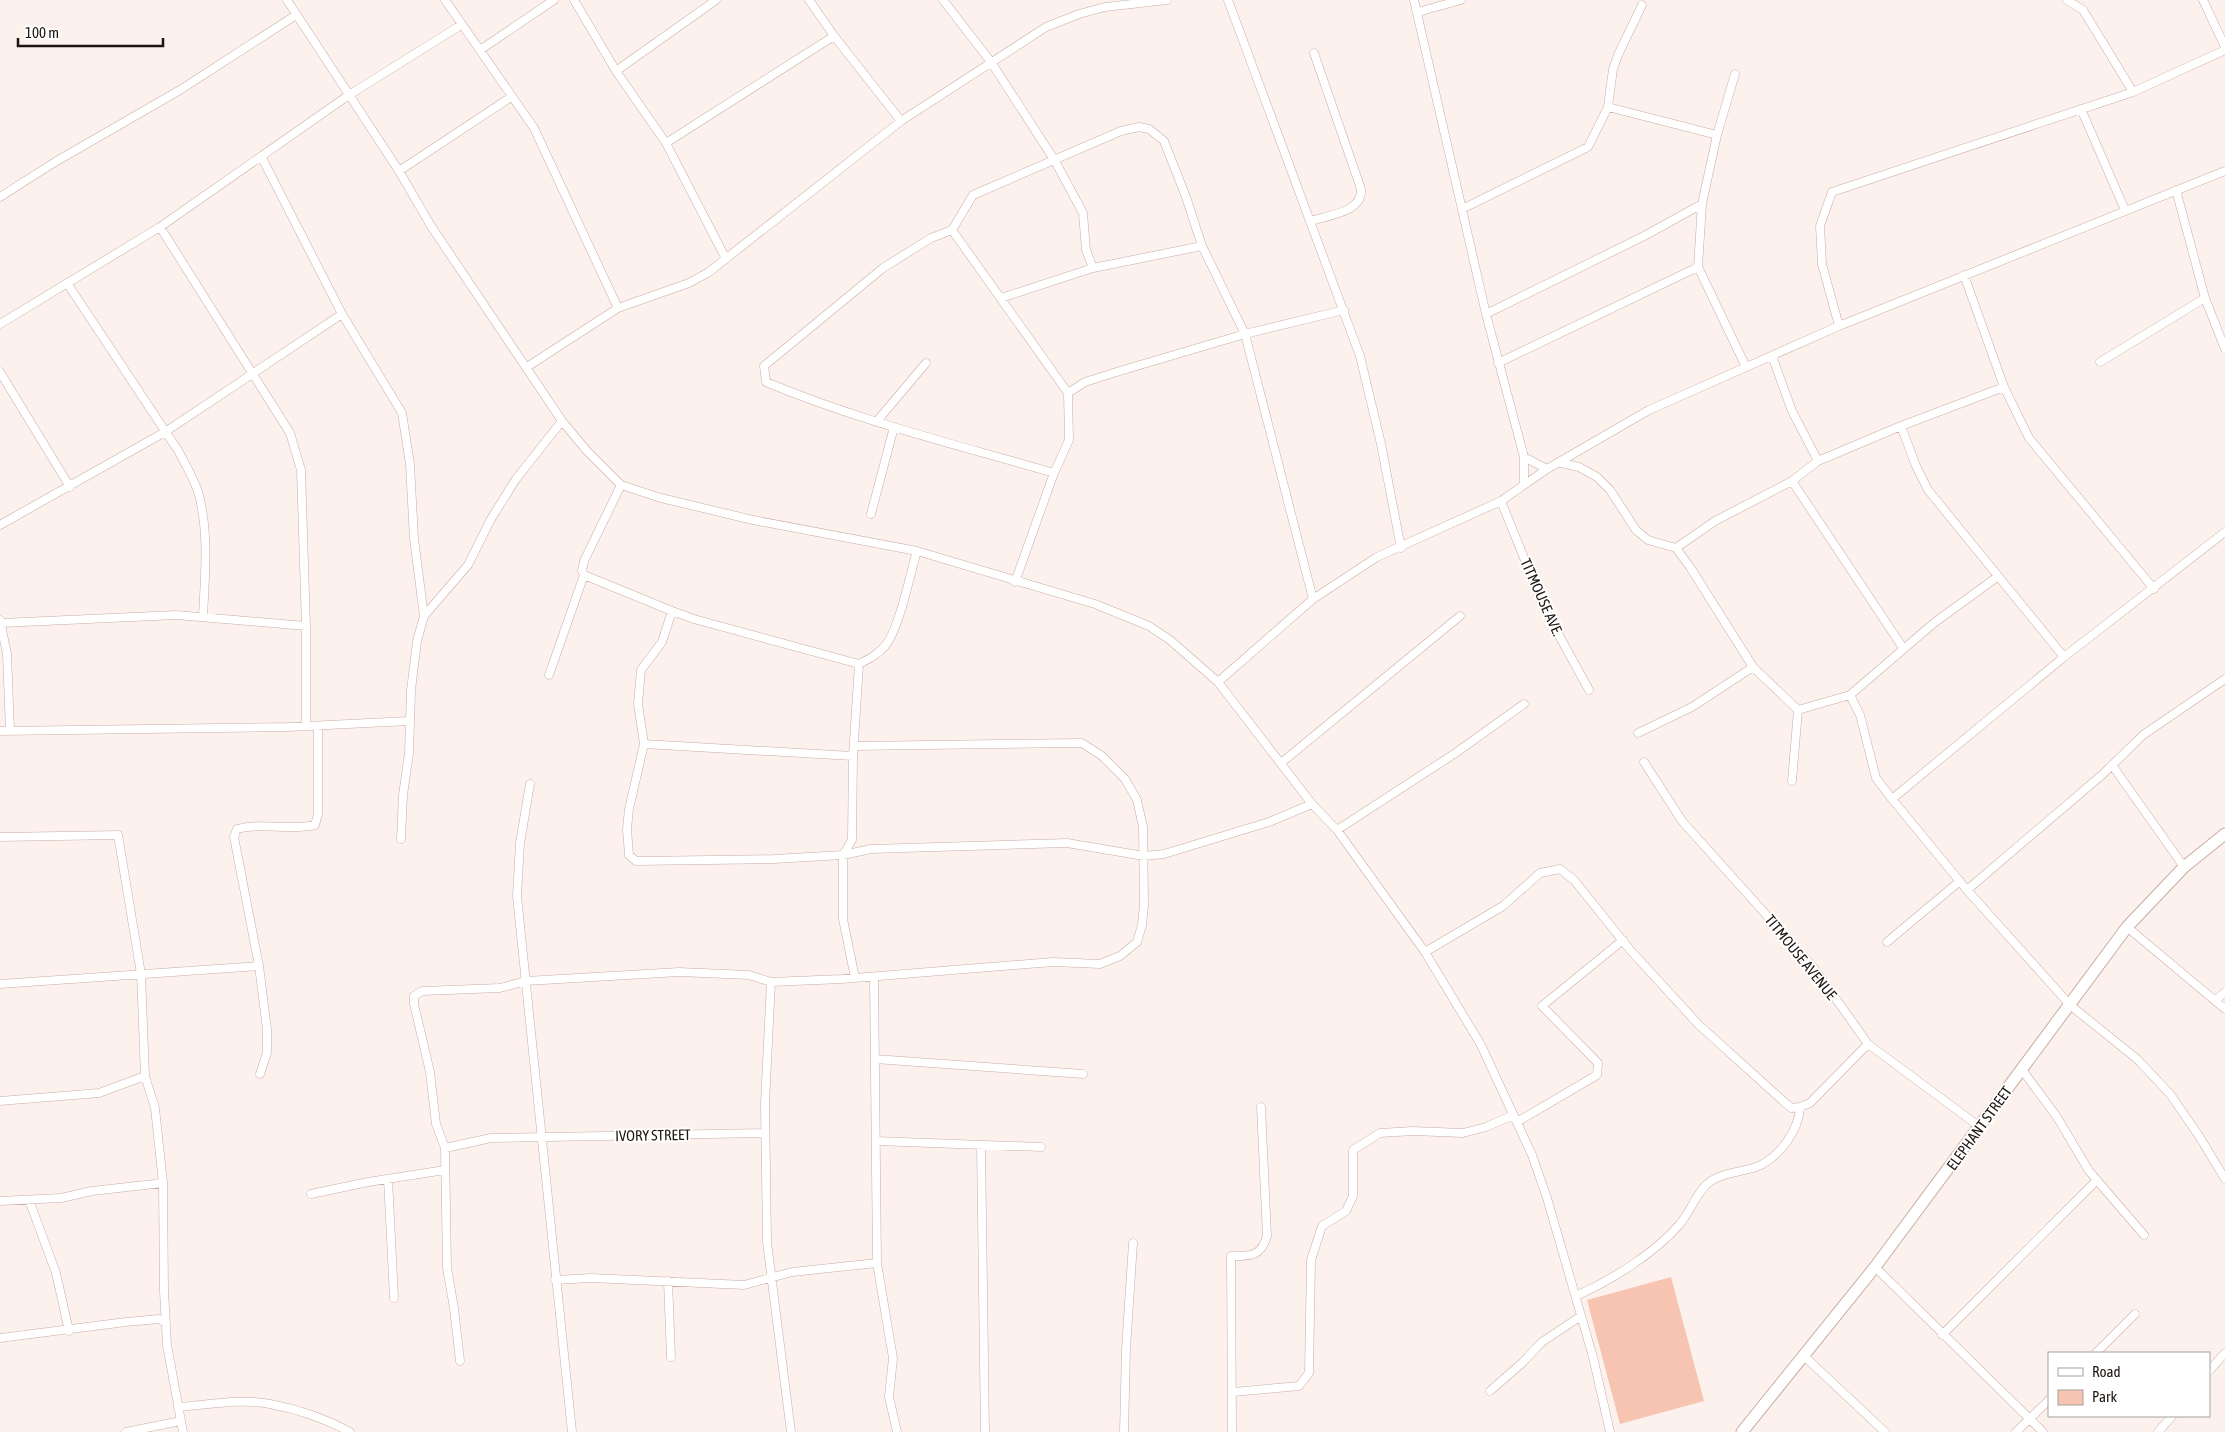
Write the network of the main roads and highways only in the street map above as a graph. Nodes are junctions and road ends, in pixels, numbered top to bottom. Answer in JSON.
{"nodes":[{"id":1,"x":2225,"y":834,"type":"edge"},
{"id":2,"x":1742,"y":1432,"type":"edge"}],
"edges":[{"from":1,"to":2,"type":"main road","name":"ELEPHANT STREET"}]}
